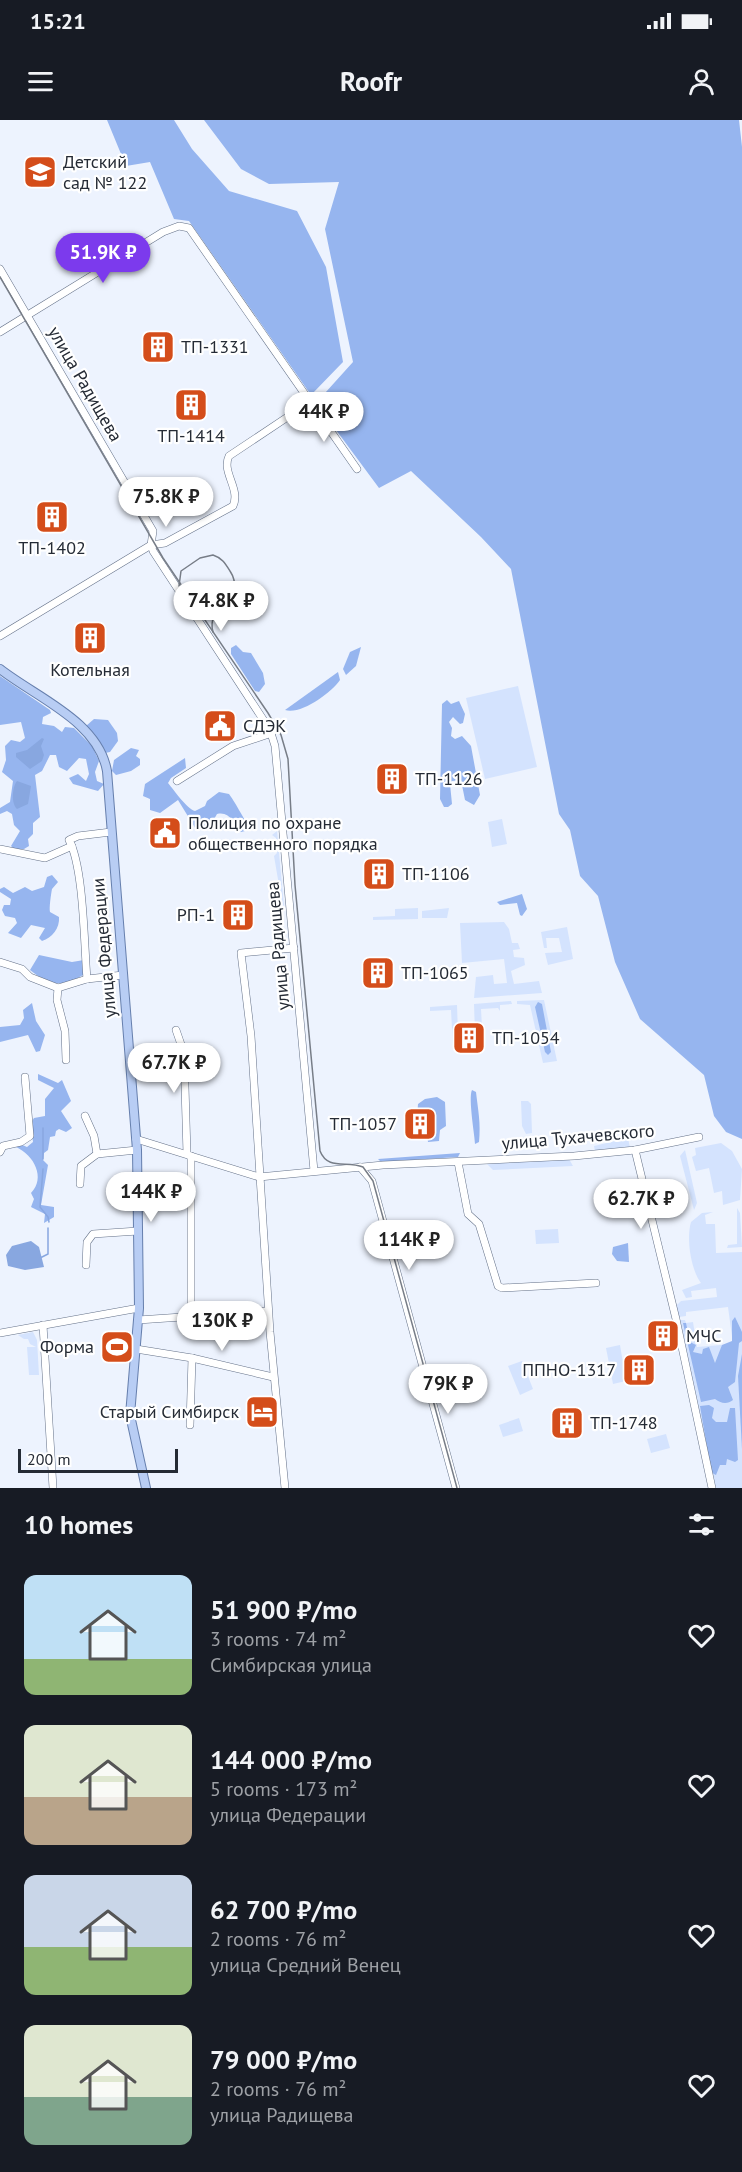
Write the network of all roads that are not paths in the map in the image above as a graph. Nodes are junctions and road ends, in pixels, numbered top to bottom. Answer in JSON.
{"nodes":[{"id":1,"x":0,"y":269,"type":"edge"},
{"id":2,"x":28,"y":316,"type":"junction"},
{"id":3,"x":0,"y":332,"type":"edge"},
{"id":4,"x":310,"y":402,"type":"junction"},
{"id":5,"x":357,"y":469,"type":"dead end"},
{"id":6,"x":151,"y":545,"type":"junction"},
{"id":7,"x":0,"y":636,"type":"edge"},
{"id":8,"x":0,"y":669,"type":"edge"},
{"id":9,"x":272,"y":733,"type":"junction"},
{"id":10,"x":177,"y":781,"type":"dead end"},
{"id":11,"x":111,"y":832,"type":"junction"},
{"id":12,"x":72,"y":846,"type":"junction"},
{"id":13,"x":0,"y":849,"type":"edge"},
{"id":14,"x":294,"y":948,"type":"junction"},
{"id":15,"x":2,"y":963,"type":"edge"},
{"id":16,"x":123,"y":975,"type":"junction"},
{"id":17,"x":87,"y":979,"type":"junction"},
{"id":18,"x":58,"y":988,"type":"junction"},
{"id":19,"x":176,"y":1030,"type":"dead end"},
{"id":20,"x":66,"y":1060,"type":"dead end"},
{"id":21,"x":25,"y":1077,"type":"dead end"},
{"id":22,"x":84,"y":1116,"type":"dead end"},
{"id":23,"x":699,"y":1137,"type":"dead end"},
{"id":24,"x":136,"y":1139,"type":"junction"},
{"id":25,"x":137,"y":1150,"type":"junction"},
{"id":26,"x":635,"y":1150,"type":"junction"},
{"id":27,"x":0,"y":1152,"type":"edge"},
{"id":28,"x":97,"y":1154,"type":"junction"},
{"id":29,"x":189,"y":1155,"type":"junction"},
{"id":30,"x":458,"y":1162,"type":"junction"},
{"id":31,"x":360,"y":1167,"type":"junction"},
{"id":32,"x":314,"y":1171,"type":"junction"},
{"id":33,"x":259,"y":1177,"type":"junction"},
{"id":34,"x":80,"y":1184,"type":"dead end"},
{"id":35,"x":138,"y":1231,"type":"junction"},
{"id":36,"x":86,"y":1265,"type":"dead end"},
{"id":37,"x":596,"y":1283,"type":"dead end"},
{"id":38,"x":139,"y":1308,"type":"junction"},
{"id":39,"x":195,"y":1310,"type":"junction"},
{"id":40,"x":268,"y":1311,"type":"junction"},
{"id":41,"x":138,"y":1320,"type":"junction"},
{"id":42,"x":43,"y":1325,"type":"junction"},
{"id":43,"x":0,"y":1333,"type":"edge"},
{"id":44,"x":136,"y":1349,"type":"junction"},
{"id":45,"x":192,"y":1358,"type":"junction"},
{"id":46,"x":273,"y":1377,"type":"junction"},
{"id":47,"x":190,"y":1425,"type":"dead end"},
{"id":48,"x":53,"y":1488,"type":"edge"},
{"id":49,"x":146,"y":1488,"type":"edge"},
{"id":50,"x":285,"y":1488,"type":"edge"},
{"id":51,"x":456,"y":1488,"type":"edge"},
{"id":52,"x":712,"y":1488,"type":"edge"}],
"edges":[{"from":1,"to":2,"type":"street","name":"улица Радищева"},
{"from":2,"to":3,"type":"street"},
{"from":2,"to":4,"type":"street"},
{"from":2,"to":6,"type":"street","name":"улица Радищева"},
{"from":4,"to":5,"type":"street"},
{"from":4,"to":6,"type":"street"},
{"from":6,"to":7,"type":"street"},
{"from":6,"to":9,"type":"street","name":"улица Радищева"},
{"from":8,"to":11,"type":"main road","name":"улица Федерации"},
{"from":9,"to":10,"type":"street"},
{"from":9,"to":14,"type":"street","name":"улица Радищева"},
{"from":11,"to":12,"type":"street"},
{"from":11,"to":16,"type":"main road","name":"улица Федерации"},
{"from":12,"to":13,"type":"street"},
{"from":12,"to":17,"type":"street"},
{"from":14,"to":32,"type":"street","name":"улица Радищева"},
{"from":14,"to":33,"type":"street"},
{"from":15,"to":18,"type":"street"},
{"from":16,"to":17,"type":"street"},
{"from":16,"to":24,"type":"main road","name":"улица Федерации"},
{"from":17,"to":18,"type":"street"},
{"from":18,"to":20,"type":"street"},
{"from":19,"to":29,"type":"street"},
{"from":21,"to":27,"type":"street"},
{"from":22,"to":28,"type":"street"},
{"from":23,"to":26,"type":"street","name":"улица Тухачевского"},
{"from":24,"to":25,"type":"main road","name":"улица Федерации"},
{"from":24,"to":29,"type":"street"},
{"from":25,"to":28,"type":"street"},
{"from":25,"to":35,"type":"main road","name":"улица Федерации"},
{"from":26,"to":30,"type":"street","name":"улица Тухачевского"},
{"from":26,"to":52,"type":"street"},
{"from":28,"to":34,"type":"street"},
{"from":29,"to":33,"type":"street"},
{"from":29,"to":39,"type":"street"},
{"from":30,"to":31,"type":"street","name":"улица Тухачевского"},
{"from":30,"to":37,"type":"street"},
{"from":31,"to":32,"type":"street"},
{"from":31,"to":51,"type":"street"},
{"from":32,"to":33,"type":"street"},
{"from":33,"to":40,"type":"street"},
{"from":35,"to":36,"type":"street"},
{"from":35,"to":38,"type":"main road","name":"улица Федерации"},
{"from":38,"to":41,"type":"main road","name":"улица Федерации"},
{"from":38,"to":42,"type":"street"},
{"from":39,"to":40,"type":"street"},
{"from":39,"to":41,"type":"street"},
{"from":40,"to":46,"type":"street"},
{"from":41,"to":44,"type":"main road","name":"улица Федерации"},
{"from":42,"to":43,"type":"street"},
{"from":42,"to":48,"type":"street"},
{"from":44,"to":45,"type":"street"},
{"from":44,"to":49,"type":"main road","name":"улица Федерации"},
{"from":45,"to":46,"type":"street"},
{"from":45,"to":47,"type":"street"},
{"from":46,"to":50,"type":"street"}]}
